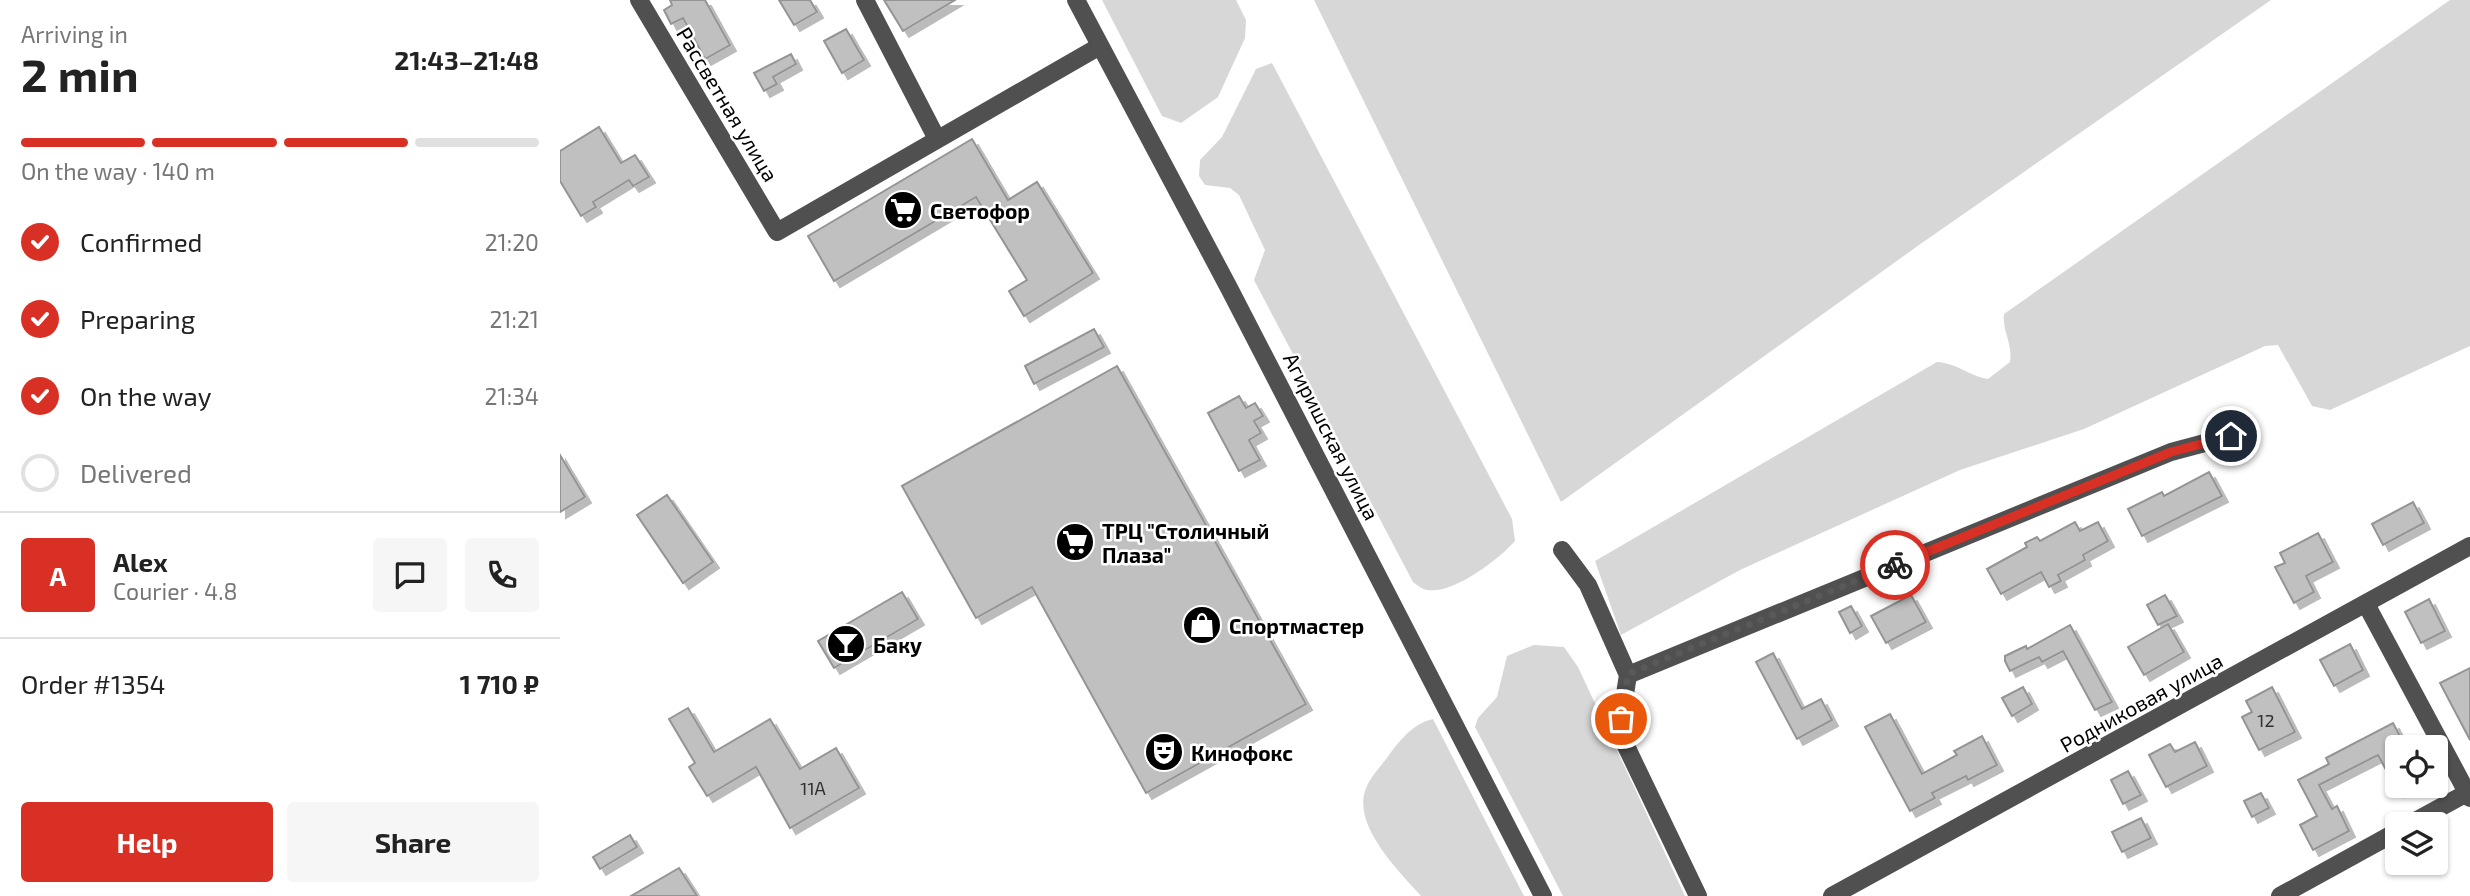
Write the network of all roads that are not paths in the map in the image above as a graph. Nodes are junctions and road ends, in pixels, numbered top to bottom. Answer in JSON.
{"nodes":[{"id":1,"x":639,"y":0,"type":"edge"},
{"id":2,"x":865,"y":0,"type":"edge"},
{"id":3,"x":1076,"y":0,"type":"edge"},
{"id":4,"x":1100,"y":46,"type":"junction"},
{"id":5,"x":937,"y":139,"type":"junction"},
{"id":6,"x":2231,"y":436,"type":"dead end"},
{"id":7,"x":2470,"y":546,"type":"edge"},
{"id":8,"x":1562,"y":550,"type":"dead end"},
{"id":9,"x":2367,"y":604,"type":"junction"},
{"id":10,"x":1628,"y":674,"type":"junction"},
{"id":11,"x":2468,"y":795,"type":"edge"},
{"id":12,"x":2434,"y":812,"type":"edge"},
{"id":13,"x":2385,"y":838,"type":"edge"},
{"id":14,"x":1543,"y":896,"type":"edge"},
{"id":15,"x":1698,"y":896,"type":"edge"},
{"id":16,"x":1832,"y":896,"type":"edge"},
{"id":17,"x":2280,"y":896,"type":"edge"}],
"edges":[{"from":1,"to":5,"type":"street","name":"Рассветная улица"},
{"from":2,"to":5,"type":"street"},
{"from":3,"to":4,"type":"street","name":"Агиришская улица"},
{"from":4,"to":5,"type":"street"},
{"from":4,"to":14,"type":"street","name":"Агиришская улица"},
{"from":6,"to":10,"type":"street"},
{"from":7,"to":9,"type":"street","name":"Родниковая улица"},
{"from":8,"to":10,"type":"street"},
{"from":9,"to":11,"type":"street"},
{"from":9,"to":16,"type":"street","name":"Родниковая улица"},
{"from":10,"to":15,"type":"street"},
{"from":11,"to":12,"type":"street"},
{"from":13,"to":17,"type":"street"}]}
